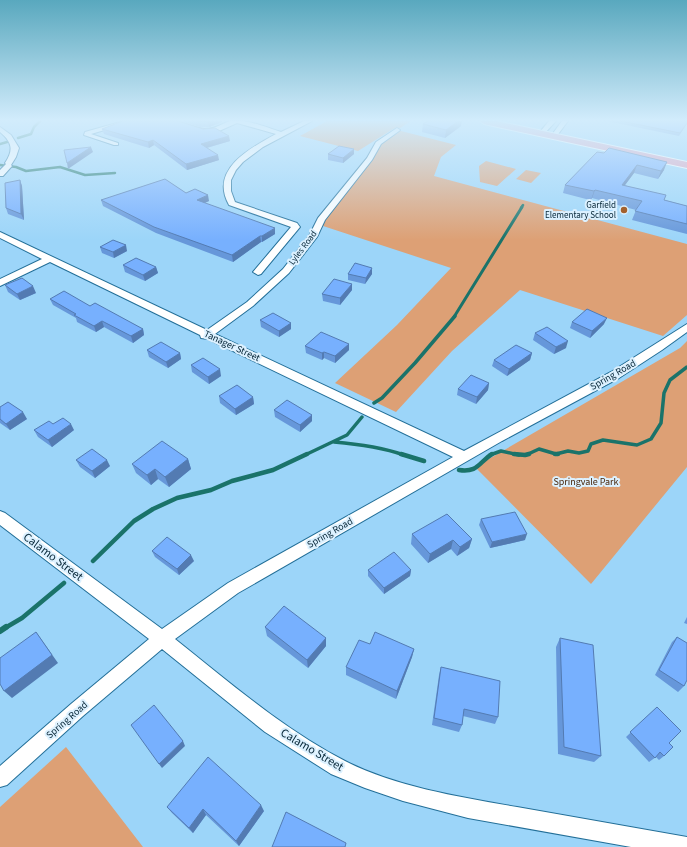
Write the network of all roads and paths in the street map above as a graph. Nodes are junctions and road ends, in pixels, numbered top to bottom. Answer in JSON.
{"nodes":[{"id":1,"x":11,"y":161,"type":"edge"},
{"id":2,"x":241,"y":161,"type":"edge"},
{"id":3,"x":369,"y":161,"type":"edge"},
{"id":4,"x":668,"y":161,"type":"edge"},
{"id":5,"x":687,"y":165,"type":"edge"},
{"id":6,"x":0,"y":174,"type":"edge"},
{"id":7,"x":0,"y":235,"type":"edge"},
{"id":8,"x":49,"y":259,"type":"junction"},
{"id":9,"x":258,"y":272,"type":"dead end"},
{"id":10,"x":0,"y":283,"type":"edge"},
{"id":11,"x":687,"y":327,"type":"edge"},
{"id":12,"x":207,"y":335,"type":"junction"},
{"id":13,"x":464,"y":457,"type":"junction"},
{"id":14,"x":0,"y":517,"type":"edge"},
{"id":15,"x":162,"y":639,"type":"junction"},
{"id":16,"x":0,"y":778,"type":"edge"},
{"id":17,"x":687,"y":847,"type":"edge"}],
"edges":[{"from":1,"to":6,"type":"street"},
{"from":2,"to":9,"type":"street"},
{"from":3,"to":12,"type":"street","name":"Lyles Road"},
{"from":4,"to":5,"type":"main road"},
{"from":7,"to":8,"type":"street","name":"Tanager Street"},
{"from":8,"to":10,"type":"street"},
{"from":8,"to":12,"type":"street","name":"Tanager Street"},
{"from":11,"to":13,"type":"street","name":"Spring Road"},
{"from":12,"to":13,"type":"street","name":"Tanager Street"},
{"from":13,"to":15,"type":"street","name":"Spring Road"},
{"from":14,"to":15,"type":"street","name":"Calamo Street"},
{"from":15,"to":16,"type":"street","name":"Spring Road"},
{"from":15,"to":17,"type":"street","name":"Calamo Street"}]}
